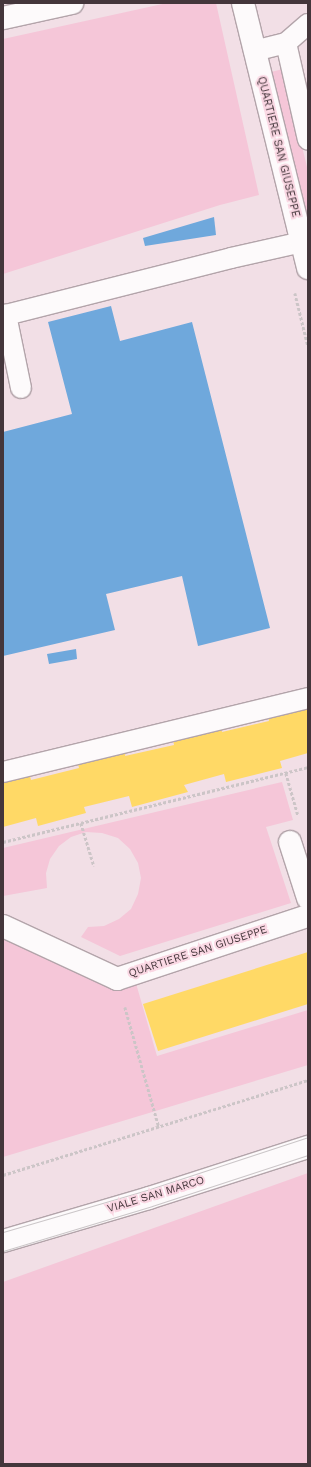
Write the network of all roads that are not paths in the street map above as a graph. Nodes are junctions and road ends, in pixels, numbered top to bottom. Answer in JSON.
{"nodes":[{"id":1,"x":72,"y":3,"type":"edge"},
{"id":2,"x":243,"y":3,"type":"edge"},
{"id":3,"x":3,"y":18,"type":"edge"},
{"id":4,"x":308,"y":24,"type":"edge"},
{"id":5,"x":286,"y":43,"type":"junction"},
{"id":6,"x":254,"y":51,"type":"junction"},
{"id":7,"x":308,"y":140,"type":"edge"},
{"id":8,"x":302,"y":242,"type":"junction"},
{"id":9,"x":308,"y":268,"type":"edge"},
{"id":10,"x":4,"y":315,"type":"edge"},
{"id":11,"x":21,"y":388,"type":"dead end"},
{"id":12,"x":308,"y":698,"type":"edge"},
{"id":13,"x":3,"y":772,"type":"edge"},
{"id":14,"x":290,"y":842,"type":"dead end"},
{"id":15,"x":308,"y":898,"type":"edge"},
{"id":16,"x":308,"y":916,"type":"edge"},
{"id":17,"x":3,"y":926,"type":"edge"},
{"id":18,"x":308,"y":1147,"type":"edge"},
{"id":19,"x":3,"y":1241,"type":"edge"}],
"edges":[{"from":1,"to":3,"type":"street"},
{"from":2,"to":6,"type":"street","name":"QUARTIERE SAN GIUSEPPE"},
{"from":4,"to":5,"type":"lane"},
{"from":5,"to":6,"type":"lane"},
{"from":5,"to":7,"type":"lane"},
{"from":6,"to":8,"type":"street","name":"QUARTIERE SAN GIUSEPPE"},
{"from":8,"to":9,"type":"street","name":"QUARTIERE SAN GIUSEPPE"},
{"from":8,"to":10,"type":"lane"},
{"from":10,"to":11,"type":"lane"},
{"from":12,"to":13,"type":"lane"},
{"from":14,"to":15,"type":"street"},
{"from":16,"to":17,"type":"street","name":"QUARTIERE SAN GIUSEPPE"},
{"from":18,"to":19,"type":"street","name":"VIALE SAN MARCO"}]}
